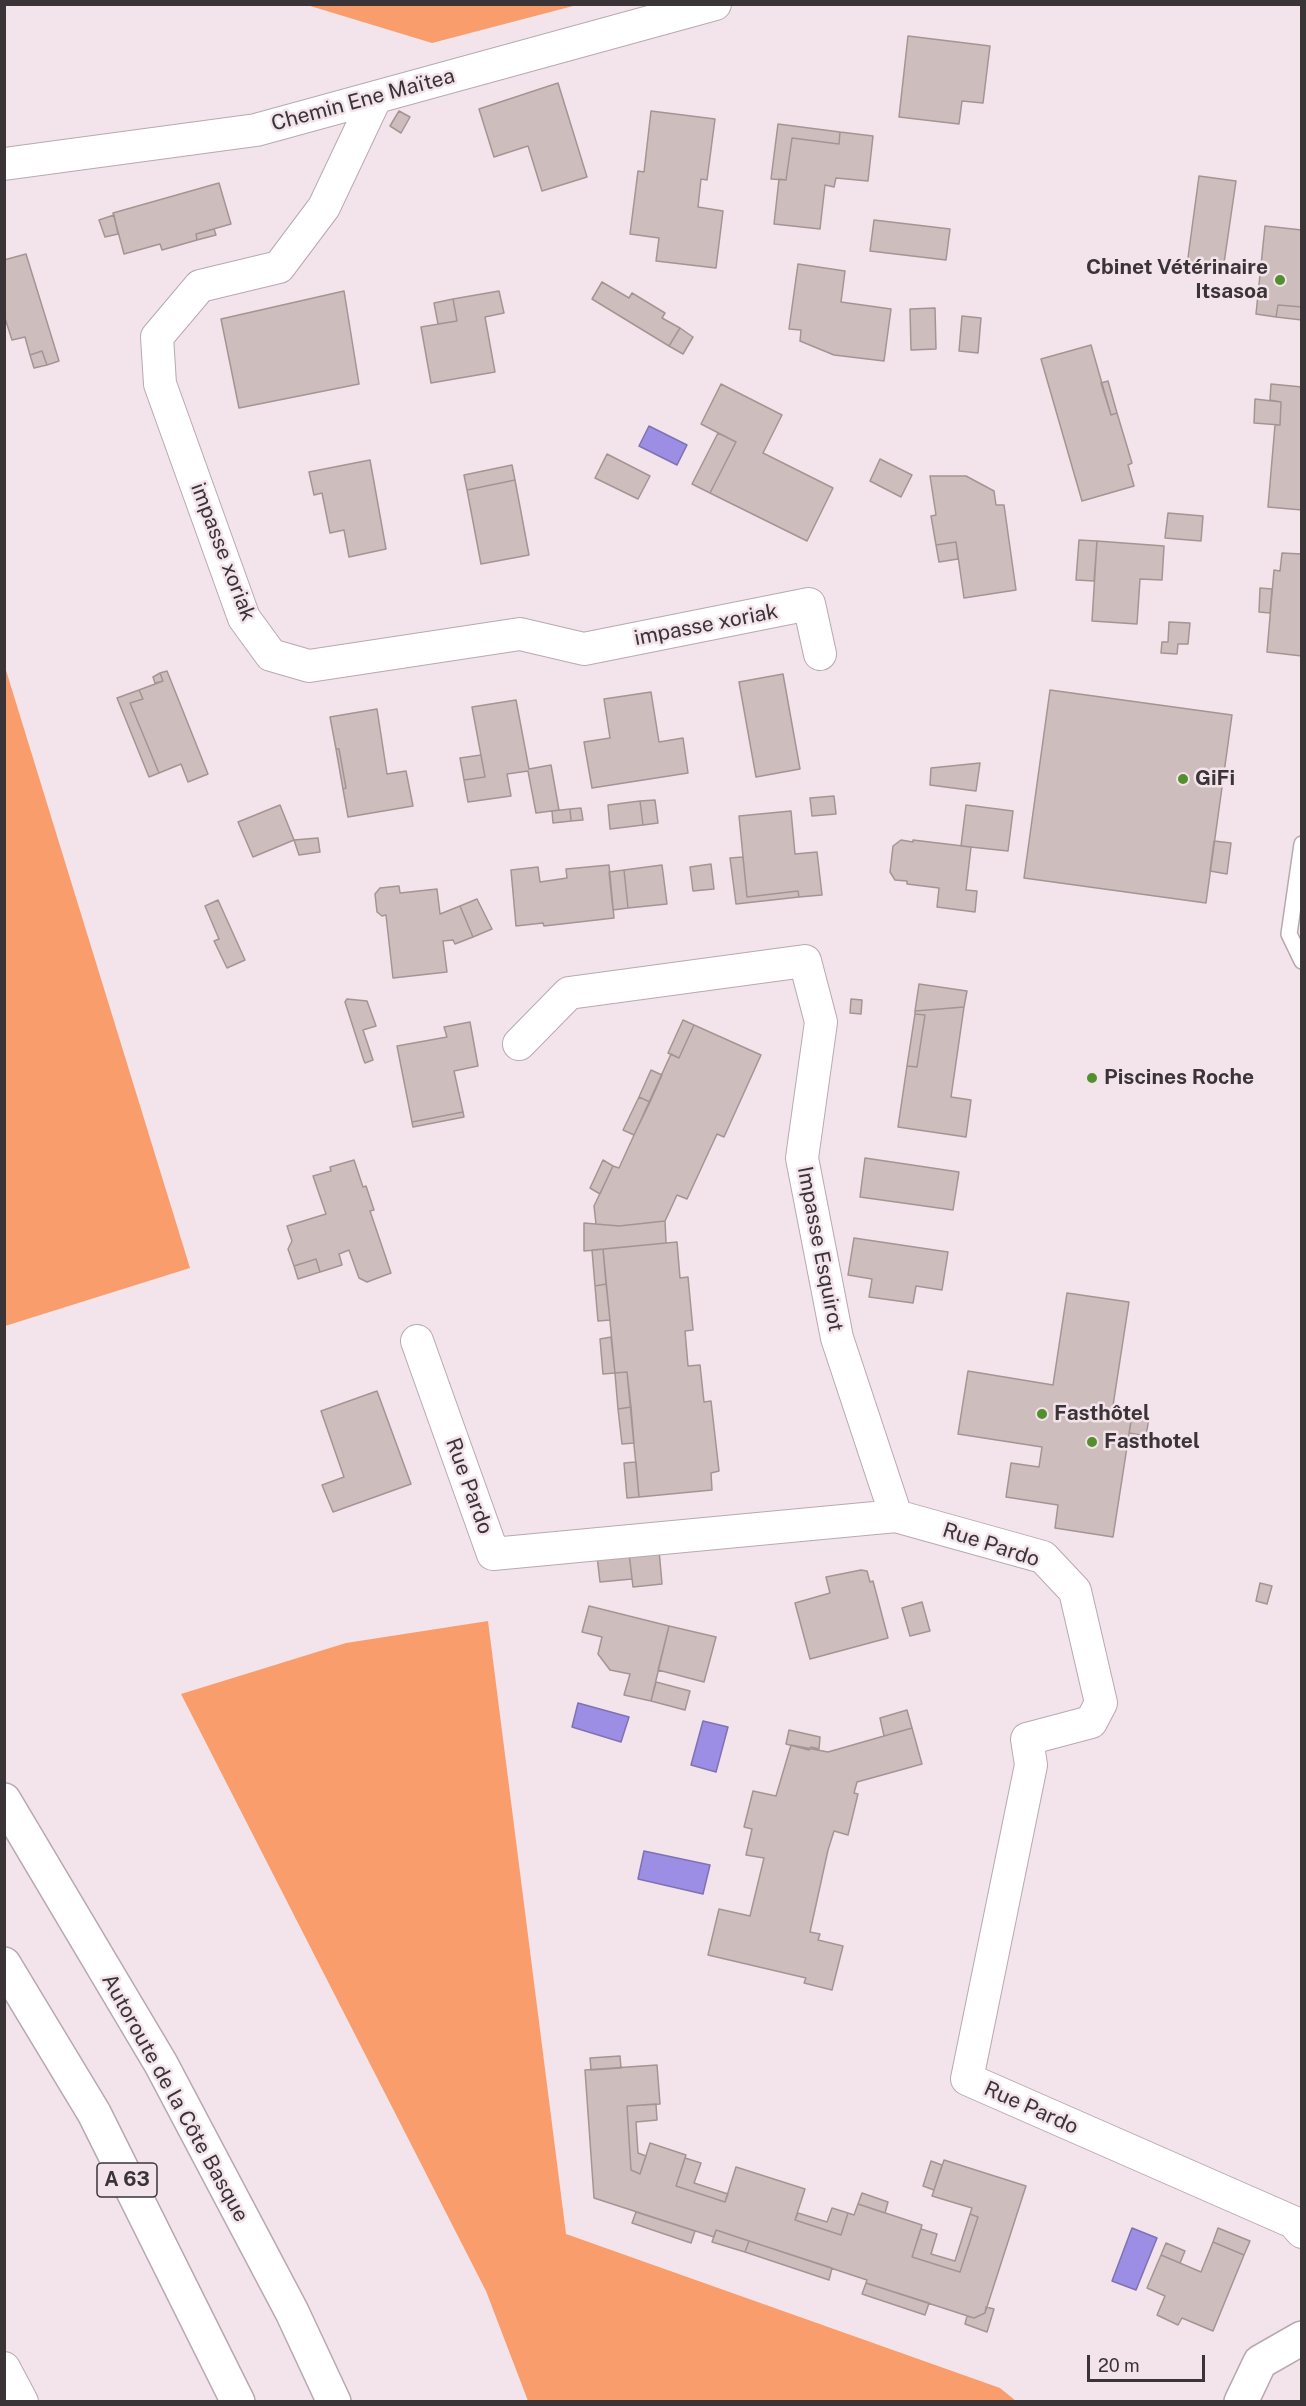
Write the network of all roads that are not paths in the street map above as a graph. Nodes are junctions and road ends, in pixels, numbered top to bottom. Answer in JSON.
{"nodes":[{"id":1,"x":715,"y":4,"type":"edge"},
{"id":2,"x":376,"y":97,"type":"junction"},
{"id":3,"x":4,"y":164,"type":"edge"},
{"id":4,"x":820,"y":654,"type":"dead end"},
{"id":5,"x":1302,"y":844,"type":"edge"},
{"id":6,"x":1302,"y":961,"type":"edge"},
{"id":7,"x":519,"y":1044,"type":"dead end"},
{"id":8,"x":417,"y":1341,"type":"dead end"},
{"id":9,"x":896,"y":1516,"type":"junction"},
{"id":10,"x":4,"y":1800,"type":"edge"},
{"id":11,"x":4,"y":1964,"type":"edge"},
{"id":12,"x":1302,"y":2232,"type":"edge"},
{"id":13,"x":1302,"y":2338,"type":"edge"},
{"id":14,"x":4,"y":2368,"type":"edge"},
{"id":15,"x":22,"y":2402,"type":"edge"},
{"id":16,"x":238,"y":2402,"type":"edge"},
{"id":17,"x":334,"y":2402,"type":"edge"},
{"id":18,"x":1241,"y":2402,"type":"edge"}],
"edges":[{"from":1,"to":2,"type":"street","name":"Chemin Ene Maïtea"},
{"from":2,"to":3,"type":"street","name":"Chemin Ene Maïtea"},
{"from":2,"to":4,"type":"street","name":"impasse xoriak"},
{"from":5,"to":6,"type":"lane"},
{"from":7,"to":9,"type":"street","name":"Impasse Esquirot"},
{"from":8,"to":9,"type":"street","name":"Rue Pardo"},
{"from":9,"to":12,"type":"street","name":"Rue Pardo"},
{"from":10,"to":17,"type":"main road","name":"Autoroute de la Côte Basque"},
{"from":11,"to":16,"type":"main road","number":"A 63"},
{"from":13,"to":18,"type":"main road"},
{"from":14,"to":15,"type":"street"}]}
